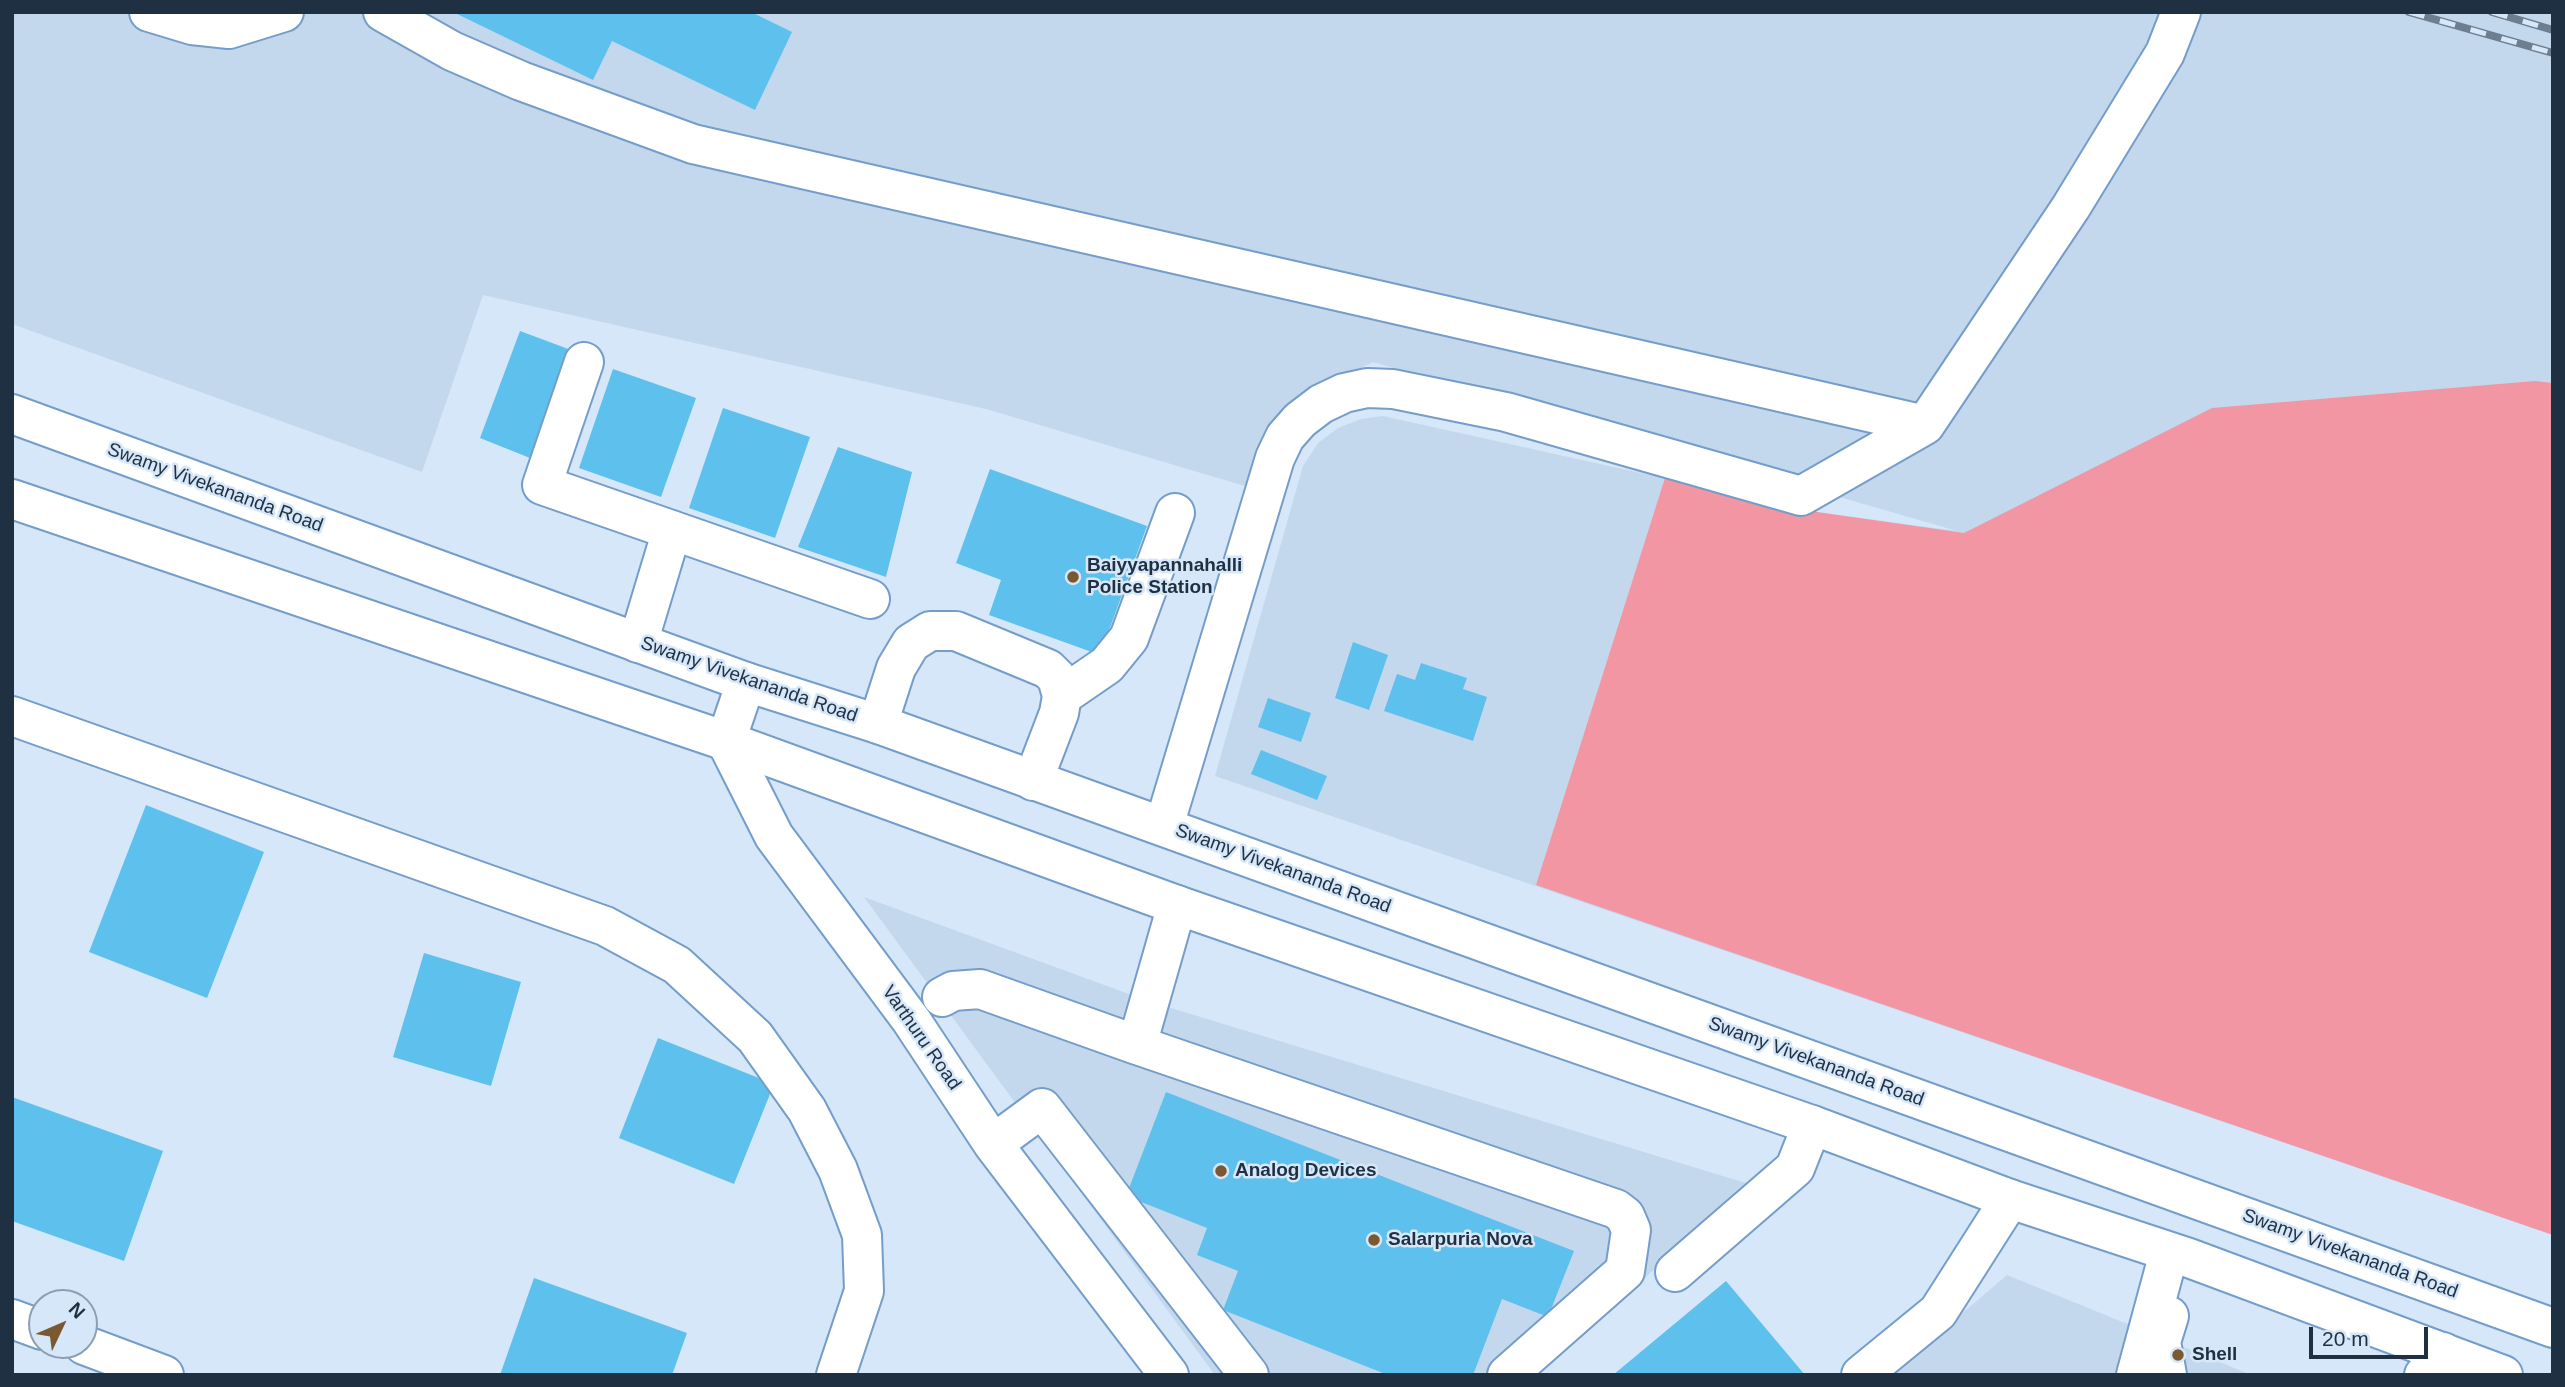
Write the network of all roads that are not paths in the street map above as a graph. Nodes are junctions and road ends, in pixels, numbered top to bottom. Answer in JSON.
{"nodes":[{"id":1,"x":149,"y":12,"type":"edge"},
{"id":2,"x":284,"y":12,"type":"edge"},
{"id":3,"x":383,"y":12,"type":"edge"},
{"id":4,"x":2181,"y":12,"type":"edge"},
{"id":5,"x":584,"y":362,"type":"dead end"},
{"id":6,"x":12,"y":414,"type":"edge"},
{"id":7,"x":1926,"y":425,"type":"junction"},
{"id":8,"x":12,"y":499,"type":"edge"},
{"id":9,"x":1175,"y":513,"type":"dead end"},
{"id":10,"x":671,"y":530,"type":"junction"},
{"id":11,"x":870,"y":599,"type":"dead end"},
{"id":12,"x":638,"y":643,"type":"junction"},
{"id":13,"x":746,"y":682,"type":"junction"},
{"id":14,"x":1062,"y":696,"type":"junction"},
{"id":15,"x":12,"y":716,"type":"edge"},
{"id":16,"x":878,"y":724,"type":"junction"},
{"id":17,"x":726,"y":741,"type":"junction"},
{"id":18,"x":1033,"y":781,"type":"junction"},
{"id":19,"x":1164,"y":826,"type":"junction"},
{"id":20,"x":1177,"y":905,"type":"junction"},
{"id":21,"x":942,"y":997,"type":"dead end"},
{"id":22,"x":1137,"y":1045,"type":"junction"},
{"id":23,"x":1812,"y":1125,"type":"junction"},
{"id":24,"x":993,"y":1144,"type":"junction"},
{"id":25,"x":2010,"y":1199,"type":"junction"},
{"id":26,"x":2179,"y":1255,"type":"junction"},
{"id":27,"x":1675,"y":1272,"type":"dead end"},
{"id":28,"x":2553,"y":1328,"type":"edge"},
{"id":29,"x":98,"y":1350,"type":"edge"},
{"id":30,"x":2433,"y":1363,"type":"edge"},
{"id":31,"x":164,"y":1375,"type":"edge"},
{"id":32,"x":836,"y":1375,"type":"edge"},
{"id":33,"x":1169,"y":1375,"type":"edge"},
{"id":34,"x":1249,"y":1375,"type":"edge"},
{"id":35,"x":1507,"y":1375,"type":"edge"},
{"id":36,"x":1861,"y":1375,"type":"edge"},
{"id":37,"x":2136,"y":1375,"type":"edge"},
{"id":38,"x":2167,"y":1375,"type":"edge"},
{"id":39,"x":2503,"y":1375,"type":"edge"}],
"edges":[{"from":1,"to":2,"type":"main road"},
{"from":3,"to":7,"type":"main road"},
{"from":4,"to":7,"type":"main road"},
{"from":5,"to":10,"type":"main road"},
{"from":6,"to":12,"type":"main road","name":"Swamy Vivekananda Road"},
{"from":7,"to":19,"type":"main road"},
{"from":8,"to":17,"type":"main road"},
{"from":9,"to":14,"type":"main road"},
{"from":10,"to":11,"type":"main road"},
{"from":10,"to":12,"type":"main road"},
{"from":12,"to":13,"type":"main road","name":"Swamy Vivekananda Road"},
{"from":13,"to":16,"type":"main road","name":"Swamy Vivekananda Road"},
{"from":13,"to":17,"type":"main road"},
{"from":14,"to":16,"type":"main road"},
{"from":14,"to":18,"type":"main road"},
{"from":15,"to":32,"type":"main road"},
{"from":16,"to":18,"type":"main road","name":"Swamy Vivekananda Road"},
{"from":17,"to":20,"type":"main road"},
{"from":17,"to":24,"type":"main road","name":"Varthuru Road"},
{"from":18,"to":19,"type":"main road","name":"Swamy Vivekananda Road"},
{"from":19,"to":28,"type":"main road","name":"Swamy Vivekananda Road"},
{"from":20,"to":22,"type":"main road"},
{"from":20,"to":23,"type":"main road"},
{"from":21,"to":22,"type":"main road"},
{"from":22,"to":35,"type":"main road"},
{"from":23,"to":25,"type":"main road"},
{"from":23,"to":27,"type":"main road"},
{"from":24,"to":33,"type":"main road","name":"Varthuru Road"},
{"from":24,"to":34,"type":"main road"},
{"from":25,"to":26,"type":"main road"},
{"from":25,"to":36,"type":"main road"},
{"from":26,"to":30,"type":"main road"},
{"from":26,"to":37,"type":"main road"},
{"from":26,"to":38,"type":"main road"},
{"from":29,"to":31,"type":"main road"},
{"from":30,"to":39,"type":"main road"}]}
